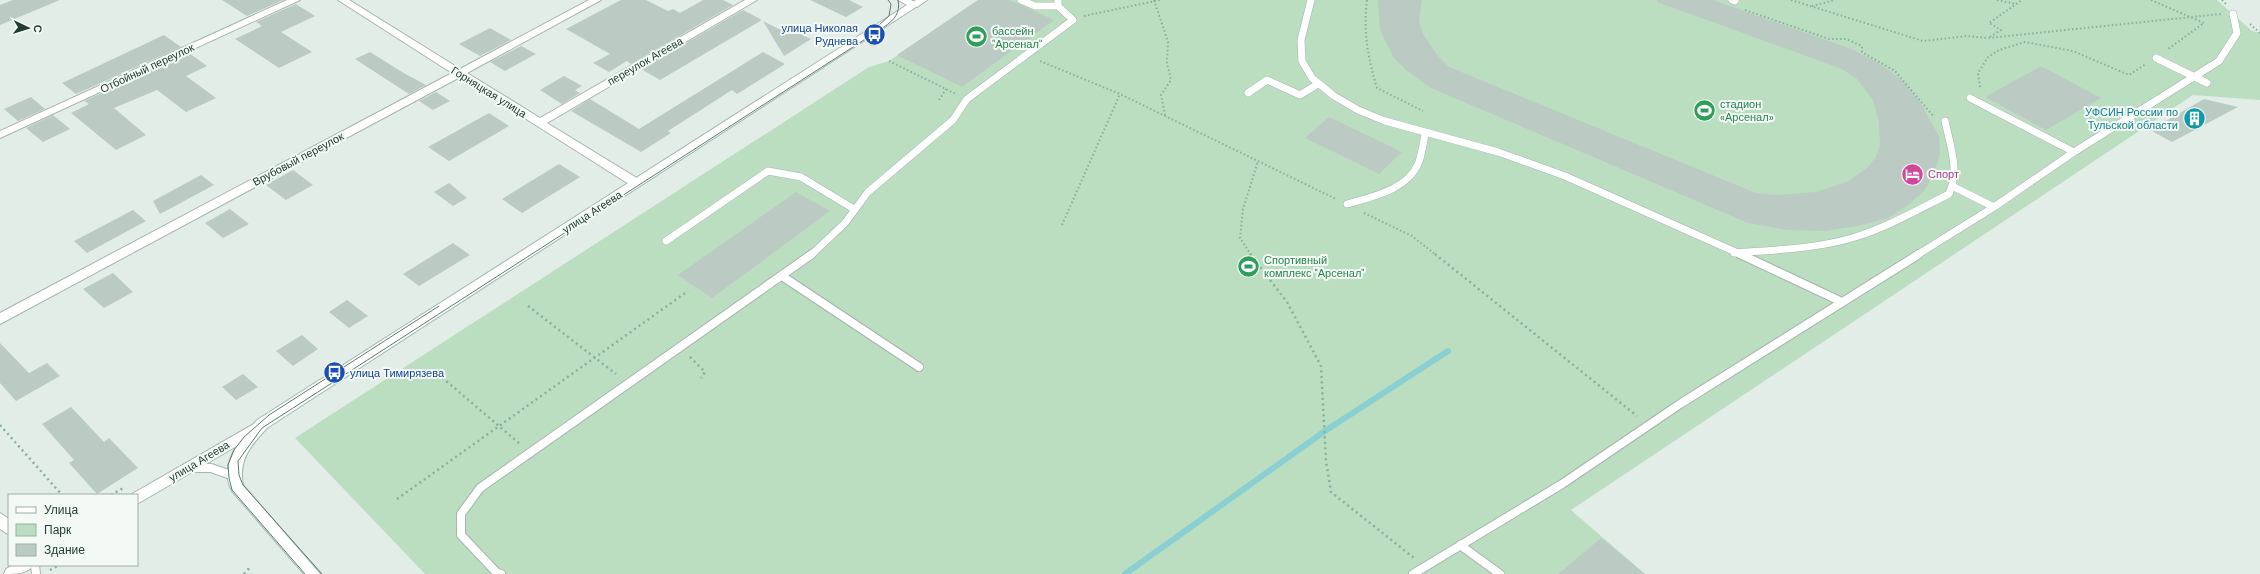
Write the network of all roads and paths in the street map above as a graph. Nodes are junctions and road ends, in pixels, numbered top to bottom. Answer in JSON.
{"nodes":[{"id":1,"x":294,"y":0,"type":"edge"},
{"id":2,"x":343,"y":0,"type":"edge"},
{"id":3,"x":596,"y":0,"type":"edge"},
{"id":4,"x":752,"y":0,"type":"edge"},
{"id":5,"x":903,"y":0,"type":"edge"},
{"id":6,"x":1021,"y":0,"type":"edge"},
{"id":7,"x":1154,"y":0,"type":"edge"},
{"id":8,"x":1160,"y":0,"type":"edge"},
{"id":9,"x":1311,"y":0,"type":"edge"},
{"id":10,"x":1367,"y":0,"type":"edge"},
{"id":11,"x":1733,"y":0,"type":"edge"},
{"id":12,"x":1791,"y":0,"type":"edge"},
{"id":13,"x":1819,"y":0,"type":"edge"},
{"id":14,"x":1834,"y":0,"type":"edge"},
{"id":15,"x":1997,"y":0,"type":"edge"},
{"id":16,"x":2022,"y":0,"type":"edge"},
{"id":17,"x":2151,"y":0,"type":"edge"},
{"id":18,"x":1826,"y":2,"type":"junction"},
{"id":19,"x":918,"y":3,"type":"edge"},
{"id":20,"x":1058,"y":3,"type":"edge"},
{"id":21,"x":2016,"y":4,"type":"junction"},
{"id":22,"x":1811,"y":6,"type":"junction"},
{"id":23,"x":2232,"y":14,"type":"joint"},
{"id":24,"x":2187,"y":16,"type":"junction"},
{"id":25,"x":1073,"y":20,"type":"junction"},
{"id":26,"x":1988,"y":38,"type":"junction"},
{"id":27,"x":1027,"y":56,"type":"junction"},
{"id":28,"x":2156,"y":58,"type":"junction"},
{"id":29,"x":889,"y":61,"type":"dead end"},
{"id":30,"x":459,"y":73,"type":"junction"},
{"id":31,"x":2194,"y":76,"type":"junction"},
{"id":32,"x":2207,"y":83,"type":"dead end"},
{"id":33,"x":1318,"y":84,"type":"junction"},
{"id":34,"x":946,"y":89,"type":"junction"},
{"id":35,"x":1248,"y":93,"type":"dead end"},
{"id":36,"x":1120,"y":94,"type":"junction"},
{"id":37,"x":1970,"y":98,"type":"joint"},
{"id":38,"x":967,"y":99,"type":"junction"},
{"id":39,"x":939,"y":100,"type":"dead end"},
{"id":40,"x":1423,"y":111,"type":"dead end"},
{"id":41,"x":1165,"y":116,"type":"junction"},
{"id":42,"x":1945,"y":121,"type":"joint"},
{"id":43,"x":539,"y":123,"type":"junction"},
{"id":44,"x":1425,"y":134,"type":"junction"},
{"id":45,"x":0,"y":136,"type":"edge"},
{"id":46,"x":2074,"y":152,"type":"junction"},
{"id":47,"x":1258,"y":161,"type":"junction"},
{"id":48,"x":636,"y":183,"type":"junction"},
{"id":49,"x":1954,"y":187,"type":"junction"},
{"id":50,"x":1347,"y":204,"type":"junction"},
{"id":51,"x":1994,"y":208,"type":"junction"},
{"id":52,"x":854,"y":209,"type":"junction"},
{"id":53,"x":1062,"y":225,"type":"dead end"},
{"id":54,"x":666,"y":241,"type":"dead end"},
{"id":55,"x":1733,"y":253,"type":"junction"},
{"id":56,"x":782,"y":276,"type":"junction"},
{"id":57,"x":688,"y":291,"type":"dead end"},
{"id":58,"x":1842,"y":302,"type":"junction"},
{"id":59,"x":528,"y":306,"type":"dead end"},
{"id":60,"x":0,"y":319,"type":"edge"},
{"id":61,"x":681,"y":349,"type":"junction"},
{"id":62,"x":595,"y":358,"type":"junction"},
{"id":63,"x":919,"y":367,"type":"dead end"},
{"id":64,"x":438,"y":374,"type":"dead end"},
{"id":65,"x":701,"y":378,"type":"dead end"},
{"id":66,"x":630,"y":385,"type":"junction"},
{"id":67,"x":262,"y":424,"type":"junction"},
{"id":68,"x":0,"y":425,"type":"edge"},
{"id":69,"x":499,"y":426,"type":"junction"},
{"id":70,"x":1650,"y":426,"type":"junction"},
{"id":71,"x":530,"y":454,"type":"junction"},
{"id":72,"x":187,"y":469,"type":"junction"},
{"id":73,"x":235,"y":481,"type":"junction"},
{"id":74,"x":61,"y":494,"type":"edge"},
{"id":75,"x":138,"y":497,"type":"edge"},
{"id":76,"x":396,"y":499,"type":"dead end"},
{"id":77,"x":0,"y":519,"type":"edge"},
{"id":78,"x":8,"y":528,"type":"edge"},
{"id":79,"x":1460,"y":546,"type":"junction"},
{"id":80,"x":24,"y":566,"type":"edge"},
{"id":81,"x":1426,"y":566,"type":"junction"},
{"id":82,"x":250,"y":567,"type":"dead end"},
{"id":83,"x":11,"y":574,"type":"edge"},
{"id":84,"x":244,"y":574,"type":"edge"},
{"id":85,"x":314,"y":574,"type":"edge"},
{"id":86,"x":501,"y":574,"type":"edge"},
{"id":87,"x":1413,"y":574,"type":"edge"},
{"id":88,"x":1500,"y":574,"type":"edge"}],
"edges":[{"from":1,"to":45,"type":"street","name":"Отбойный переулок"},
{"from":2,"to":30,"type":"street","name":"Горняцкая улица"},
{"from":3,"to":30,"type":"street","name":"Врубовый переулок"},
{"from":4,"to":43,"type":"street","name":"переулок Агеева"},
{"from":5,"to":19,"type":"street"},
{"from":6,"to":20,"type":"lane"},
{"from":7,"to":8,"type":"path"},
{"from":7,"to":25,"type":"path"},
{"from":7,"to":41,"type":"path"},
{"from":9,"to":33,"type":"lane"},
{"from":10,"to":40,"type":"path"},
{"from":11,"to":42,"type":"path"},
{"from":12,"to":22,"type":"path"},
{"from":13,"to":18,"type":"path"},
{"from":14,"to":18,"type":"path"},
{"from":15,"to":21,"type":"path"},
{"from":16,"to":21,"type":"path"},
{"from":17,"to":24,"type":"path"},
{"from":18,"to":22,"type":"path"},
{"from":19,"to":48,"type":"street","name":"улица Агеева"},
{"from":20,"to":25,"type":"lane"},
{"from":21,"to":26,"type":"path"},
{"from":22,"to":26,"type":"path"},
{"from":23,"to":24,"type":"path"},
{"from":23,"to":31,"type":"lane"},
{"from":24,"to":26,"type":"path"},
{"from":24,"to":28,"type":"path"},
{"from":25,"to":27,"type":"lane"},
{"from":27,"to":36,"type":"path"},
{"from":27,"to":38,"type":"lane"},
{"from":28,"to":31,"type":"lane"},
{"from":28,"to":37,"type":"path"},
{"from":29,"to":34,"type":"path"},
{"from":30,"to":43,"type":"street","name":"Горняцкая улица"},
{"from":30,"to":60,"type":"street","name":"Врубовый переулок"},
{"from":31,"to":32,"type":"lane"},
{"from":31,"to":46,"type":"lane"},
{"from":33,"to":35,"type":"lane"},
{"from":33,"to":44,"type":"lane"},
{"from":34,"to":38,"type":"path"},
{"from":34,"to":39,"type":"path"},
{"from":36,"to":41,"type":"path"},
{"from":36,"to":53,"type":"path"},
{"from":37,"to":46,"type":"lane"},
{"from":38,"to":52,"type":"lane"},
{"from":41,"to":47,"type":"path"},
{"from":42,"to":49,"type":"lane"},
{"from":43,"to":48,"type":"street","name":"Горняцкая улица"},
{"from":44,"to":50,"type":"lane"},
{"from":44,"to":55,"type":"lane"},
{"from":46,"to":51,"type":"lane"},
{"from":47,"to":50,"type":"path"},
{"from":47,"to":81,"type":"path"},
{"from":48,"to":67,"type":"street","name":"улица Агеева"},
{"from":49,"to":51,"type":"lane"},
{"from":49,"to":55,"type":"lane"},
{"from":50,"to":70,"type":"path"},
{"from":51,"to":58,"type":"lane"},
{"from":52,"to":54,"type":"lane"},
{"from":52,"to":56,"type":"lane"},
{"from":55,"to":58,"type":"lane"},
{"from":56,"to":61,"type":"lane"},
{"from":56,"to":63,"type":"lane"},
{"from":57,"to":62,"type":"path"},
{"from":58,"to":70,"type":"lane"},
{"from":59,"to":62,"type":"path"},
{"from":61,"to":65,"type":"path"},
{"from":61,"to":66,"type":"lane"},
{"from":62,"to":66,"type":"path"},
{"from":62,"to":69,"type":"path"},
{"from":64,"to":69,"type":"path"},
{"from":66,"to":71,"type":"lane"},
{"from":67,"to":72,"type":"street","name":"улица Агеева"},
{"from":67,"to":73,"type":"street","name":"улица Агеева"},
{"from":68,"to":74,"type":"path"},
{"from":69,"to":71,"type":"path"},
{"from":69,"to":76,"type":"path"},
{"from":70,"to":79,"type":"lane"},
{"from":71,"to":86,"type":"lane"},
{"from":72,"to":73,"type":"lane"},
{"from":72,"to":75,"type":"street","name":"улица Агеева"},
{"from":73,"to":85,"type":"street"},
{"from":77,"to":78,"type":"street"},
{"from":79,"to":81,"type":"lane"},
{"from":79,"to":88,"type":"lane"},
{"from":80,"to":83,"type":"street"},
{"from":81,"to":87,"type":"lane"},
{"from":82,"to":84,"type":"path"}]}
